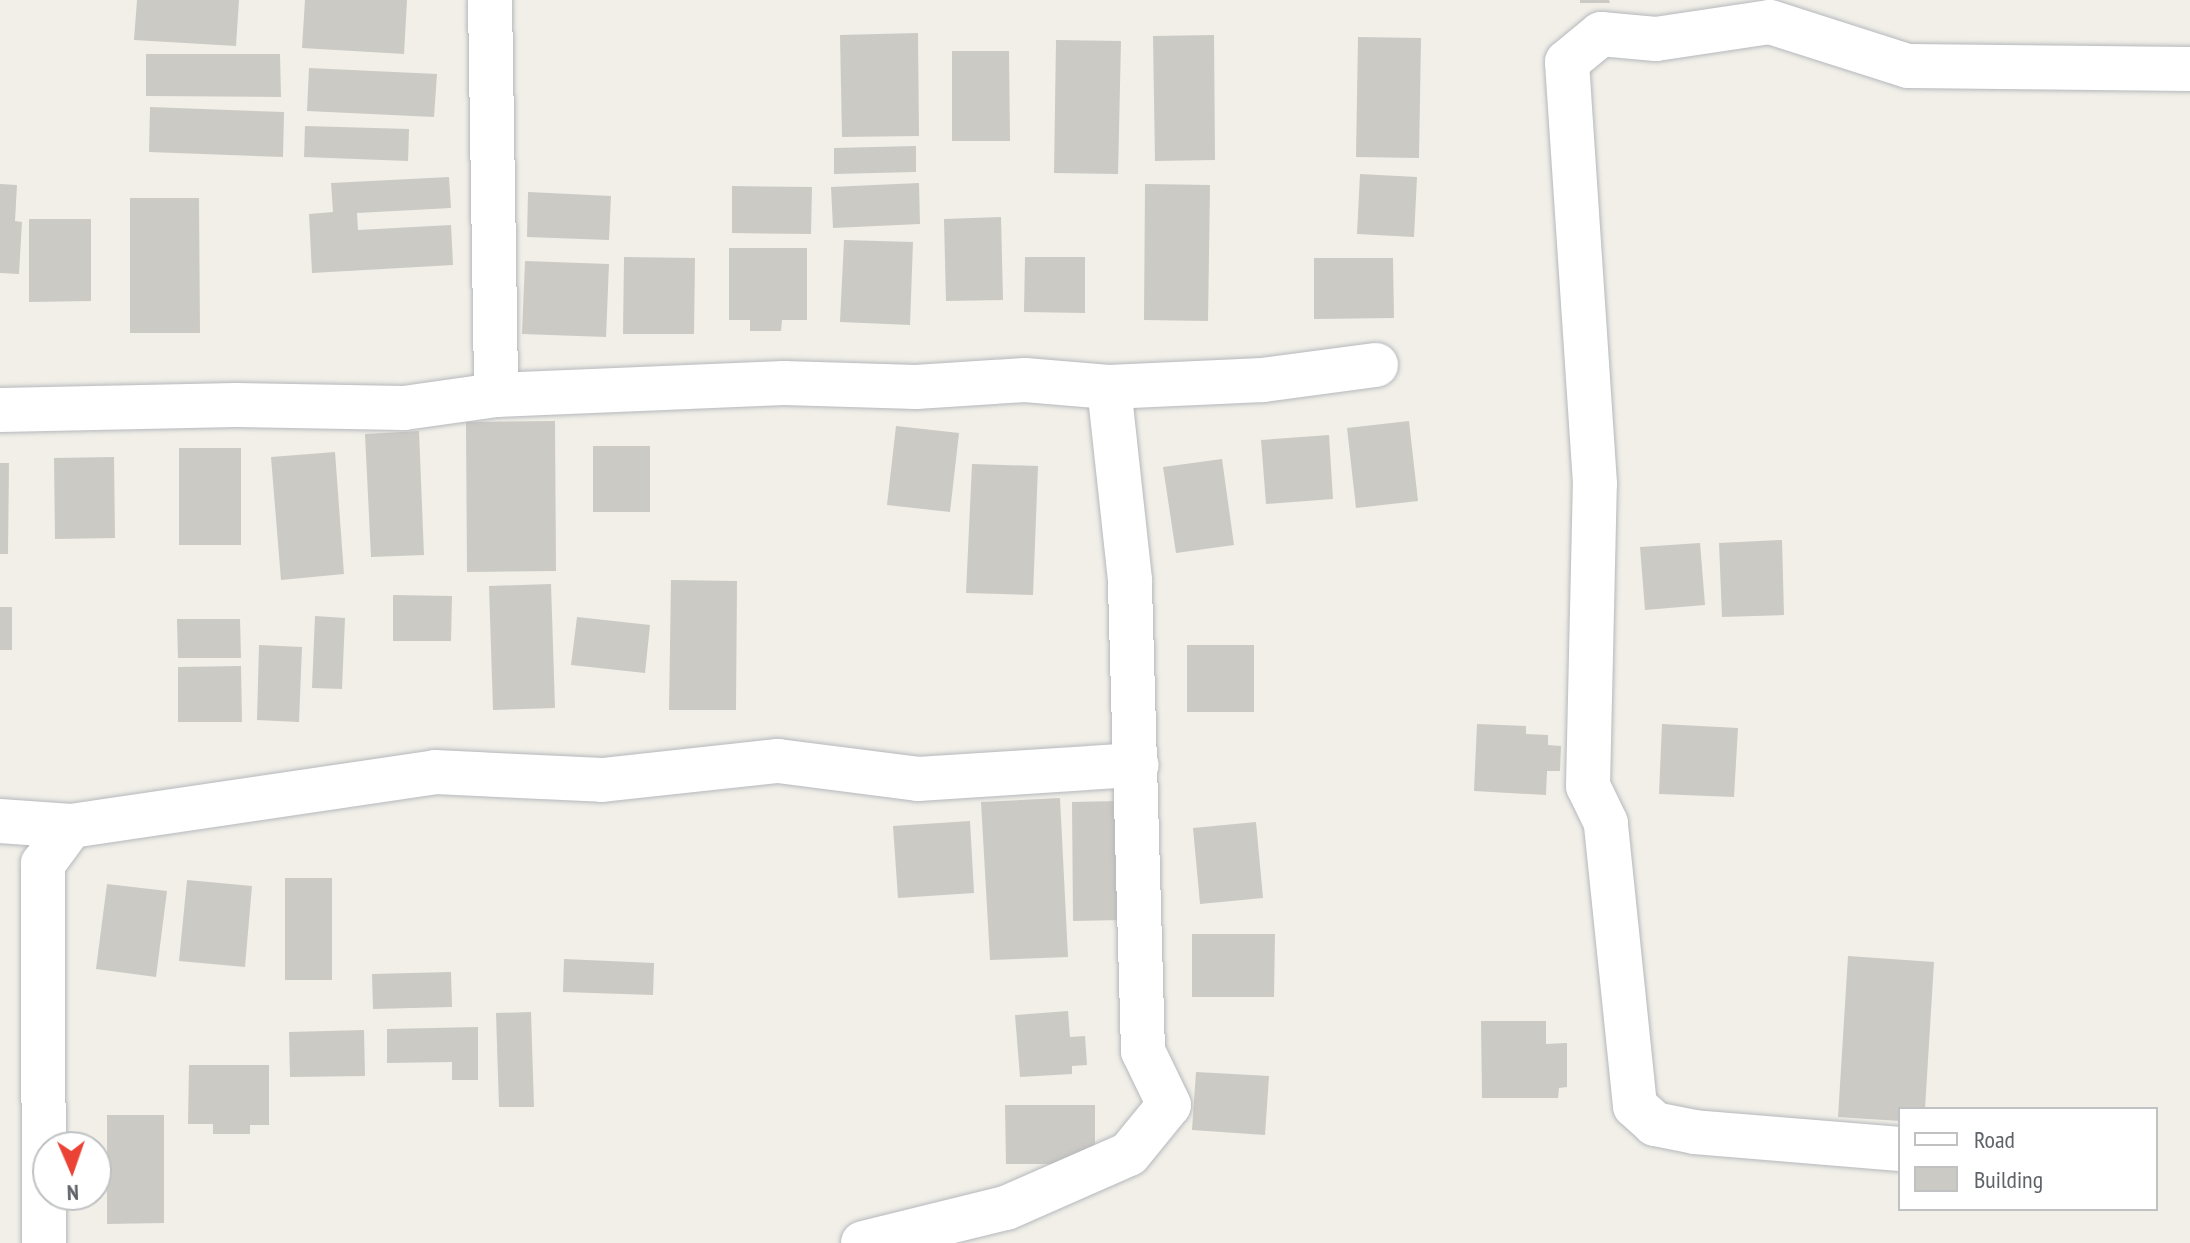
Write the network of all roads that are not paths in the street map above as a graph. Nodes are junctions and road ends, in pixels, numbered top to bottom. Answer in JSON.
{"nodes":[{"id":1,"x":490,"y":0,"type":"edge"},
{"id":2,"x":1771,"y":11,"type":"edge"},
{"id":3,"x":2190,"y":69,"type":"edge"},
{"id":4,"x":1376,"y":365,"type":"dead end"},
{"id":5,"x":1109,"y":387,"type":"junction"},
{"id":6,"x":496,"y":395,"type":"junction"},
{"id":7,"x":0,"y":410,"type":"edge"},
{"id":8,"x":1137,"y":765,"type":"junction"},
{"id":9,"x":0,"y":821,"type":"edge"},
{"id":10,"x":71,"y":826,"type":"junction"},
{"id":11,"x":1898,"y":1149,"type":"edge"},
{"id":12,"x":44,"y":1243,"type":"edge"},
{"id":13,"x":863,"y":1243,"type":"edge"}],
"edges":[{"from":1,"to":6,"type":"street"},
{"from":2,"to":3,"type":"street"},
{"from":2,"to":11,"type":"street"},
{"from":4,"to":5,"type":"street"},
{"from":5,"to":6,"type":"street"},
{"from":5,"to":8,"type":"street"},
{"from":6,"to":7,"type":"street"},
{"from":8,"to":10,"type":"street"},
{"from":8,"to":13,"type":"street"},
{"from":9,"to":10,"type":"street"},
{"from":10,"to":12,"type":"street"}]}
